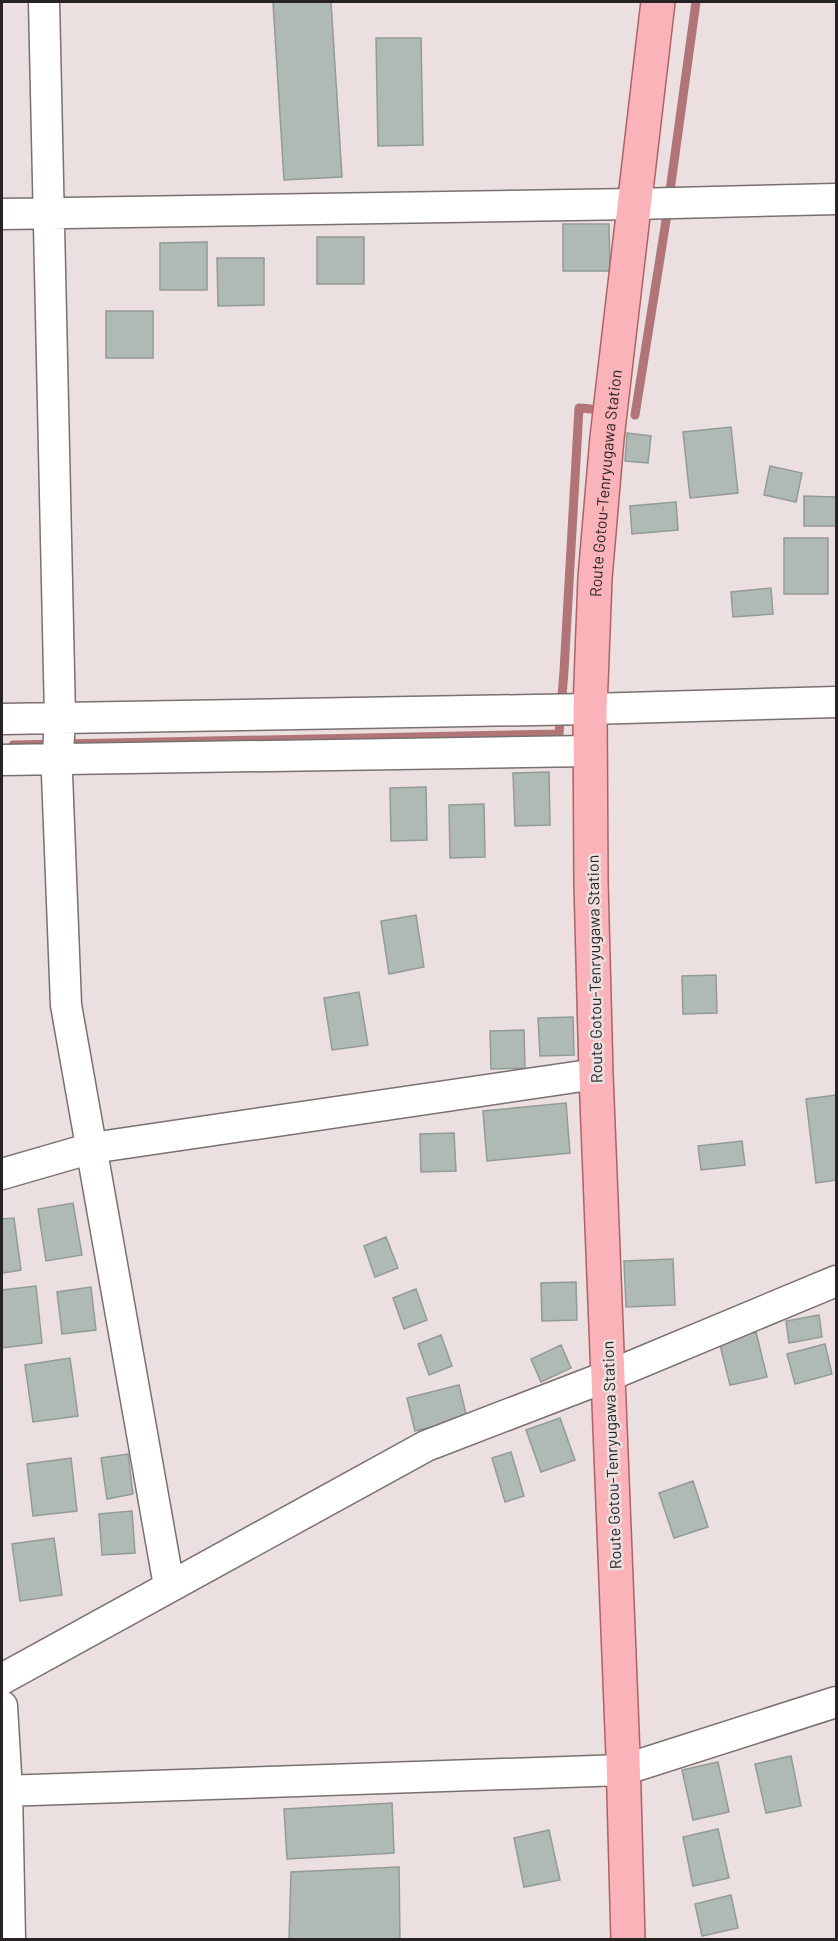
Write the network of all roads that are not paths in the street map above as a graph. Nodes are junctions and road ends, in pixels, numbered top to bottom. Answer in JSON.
{"nodes":[{"id":1,"x":44,"y":2,"type":"edge"},
{"id":2,"x":658,"y":2,"type":"edge"},
{"id":3,"x":837,"y":199,"type":"edge"},
{"id":4,"x":634,"y":204,"type":"junction"},
{"id":5,"x":49,"y":213,"type":"junction"},
{"id":6,"x":2,"y":214,"type":"edge"},
{"id":7,"x":837,"y":702,"type":"edge"},
{"id":8,"x":590,"y":709,"type":"junction"},
{"id":9,"x":60,"y":717,"type":"junction"},
{"id":10,"x":2,"y":719,"type":"edge"},
{"id":11,"x":590,"y":751,"type":"junction"},
{"id":12,"x":58,"y":759,"type":"junction"},
{"id":13,"x":2,"y":760,"type":"edge"},
{"id":14,"x":596,"y":1074,"type":"junction"},
{"id":15,"x":92,"y":1148,"type":"junction"},
{"id":16,"x":2,"y":1174,"type":"edge"},
{"id":17,"x":837,"y":1281,"type":"edge"},
{"id":18,"x":608,"y":1376,"type":"junction"},
{"id":19,"x":169,"y":1586,"type":"junction"},
{"id":20,"x":2,"y":1679,"type":"edge"},
{"id":21,"x":837,"y":1702,"type":"edge"},
{"id":22,"x":2,"y":1706,"type":"edge"},
{"id":23,"x":623,"y":1770,"type":"junction"},
{"id":24,"x":4,"y":1791,"type":"edge"},
{"id":25,"x":10,"y":1940,"type":"edge"},
{"id":26,"x":628,"y":1940,"type":"edge"}],
"edges":[{"from":1,"to":5,"type":"street"},
{"from":2,"to":4,"type":"main road","name":"Route Gotou-Tenryugawa Station"},
{"from":3,"to":4,"type":"street"},
{"from":4,"to":5,"type":"street"},
{"from":4,"to":8,"type":"main road","name":"Route Gotou-Tenryugawa Station"},
{"from":5,"to":6,"type":"street"},
{"from":5,"to":9,"type":"street"},
{"from":7,"to":8,"type":"street"},
{"from":8,"to":9,"type":"street"},
{"from":8,"to":11,"type":"main road","name":"Route Gotou-Tenryugawa Station"},
{"from":9,"to":10,"type":"street"},
{"from":9,"to":12,"type":"street"},
{"from":11,"to":12,"type":"street"},
{"from":11,"to":14,"type":"main road","name":"Route Gotou-Tenryugawa Station"},
{"from":12,"to":13,"type":"street"},
{"from":12,"to":15,"type":"street"},
{"from":14,"to":15,"type":"street"},
{"from":14,"to":18,"type":"main road","name":"Route Gotou-Tenryugawa Station"},
{"from":15,"to":16,"type":"street"},
{"from":15,"to":19,"type":"street"},
{"from":17,"to":18,"type":"street"},
{"from":18,"to":19,"type":"street"},
{"from":18,"to":23,"type":"main road","name":"Route Gotou-Tenryugawa Station"},
{"from":19,"to":20,"type":"street"},
{"from":21,"to":23,"type":"street"},
{"from":22,"to":24,"type":"street"},
{"from":23,"to":24,"type":"street"},
{"from":23,"to":26,"type":"main road","name":"Route Gotou-Tenryugawa Station"},
{"from":24,"to":25,"type":"street"}]}
